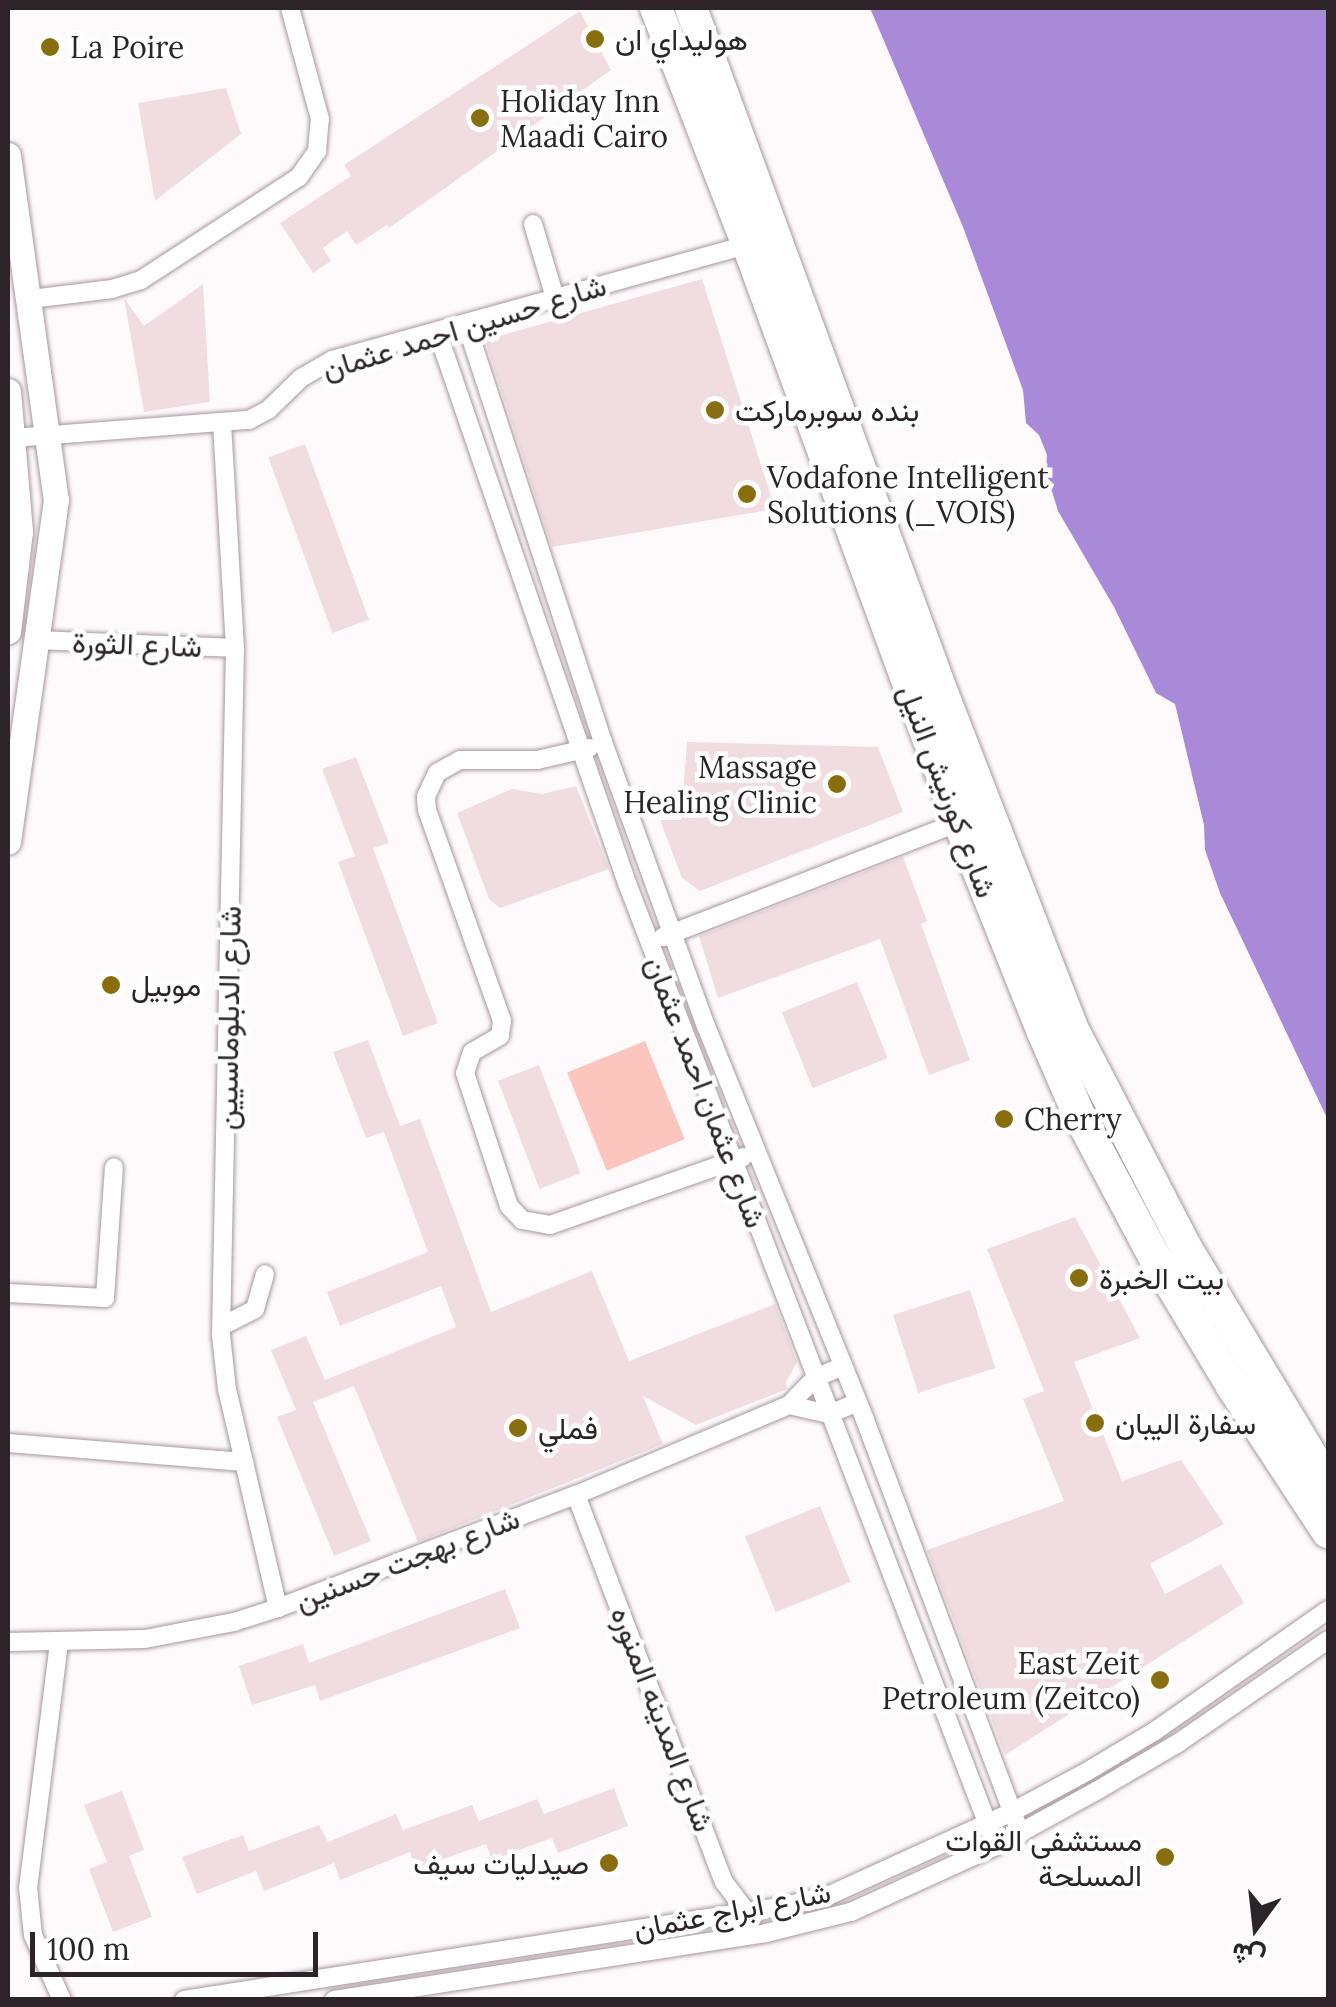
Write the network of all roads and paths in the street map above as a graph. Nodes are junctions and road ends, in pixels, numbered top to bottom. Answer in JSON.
{"nodes":[{"id":1,"x":290,"y":8,"type":"edge"},
{"id":2,"x":656,"y":8,"type":"edge"},
{"id":3,"x":691,"y":8,"type":"edge"},
{"id":4,"x":8,"y":156,"type":"edge"},
{"id":5,"x":533,"y":224,"type":"dead end"},
{"id":6,"x":748,"y":245,"type":"junction"},
{"id":7,"x":556,"y":298,"type":"junction"},
{"id":8,"x":31,"y":299,"type":"junction"},
{"id":9,"x":466,"y":323,"type":"junction"},
{"id":10,"x":437,"y":330,"type":"junction"},
{"id":11,"x":8,"y":391,"type":"edge"},
{"id":12,"x":222,"y":423,"type":"junction"},
{"id":13,"x":50,"y":436,"type":"junction"},
{"id":14,"x":13,"y":438,"type":"junction"},
{"id":15,"x":537,"y":540,"type":"junction"},
{"id":16,"x":510,"y":548,"type":"junction"},
{"id":17,"x":8,"y":632,"type":"edge"},
{"id":18,"x":38,"y":640,"type":"junction"},
{"id":19,"x":234,"y":648,"type":"junction"},
{"id":20,"x":604,"y":742,"type":"junction"},
{"id":21,"x":579,"y":751,"type":"junction"},
{"id":22,"x":959,"y":822,"type":"junction"},
{"id":23,"x":8,"y":842,"type":"edge"},
{"id":24,"x":672,"y":933,"type":"junction"},
{"id":25,"x":649,"y":942,"type":"junction"},
{"id":26,"x":755,"y":1153,"type":"junction"},
{"id":27,"x":733,"y":1161,"type":"junction"},
{"id":28,"x":114,"y":1167,"type":"dead end"},
{"id":29,"x":265,"y":1274,"type":"dead end"},
{"id":30,"x":8,"y":1293,"type":"edge"},
{"id":31,"x":222,"y":1326,"type":"junction"},
{"id":32,"x":843,"y":1366,"type":"junction"},
{"id":33,"x":816,"y":1378,"type":"junction"},
{"id":34,"x":858,"y":1402,"type":"junction"},
{"id":35,"x":788,"y":1405,"type":"junction"},
{"id":36,"x":829,"y":1414,"type":"junction"},
{"id":37,"x":8,"y":1442,"type":"edge"},
{"id":38,"x":244,"y":1462,"type":"junction"},
{"id":39,"x":1328,"y":1482,"type":"edge"},
{"id":40,"x":576,"y":1495,"type":"junction"},
{"id":41,"x":1328,"y":1532,"type":"edge"},
{"id":42,"x":278,"y":1608,"type":"junction"},
{"id":43,"x":1328,"y":1610,"type":"edge"},
{"id":44,"x":1328,"y":1640,"type":"edge"},
{"id":45,"x":8,"y":1642,"type":"edge"},
{"id":46,"x":59,"y":1642,"type":"junction"},
{"id":47,"x":1156,"y":1731,"type":"junction"},
{"id":48,"x":1168,"y":1750,"type":"junction"},
{"id":49,"x":1012,"y":1812,"type":"junction"},
{"id":50,"x":986,"y":1824,"type":"junction"},
{"id":51,"x":1021,"y":1834,"type":"junction"},
{"id":52,"x":996,"y":1846,"type":"junction"},
{"id":53,"x":745,"y":1912,"type":"junction"},
{"id":54,"x":766,"y":1934,"type":"junction"},
{"id":55,"x":62,"y":2000,"type":"edge"},
{"id":56,"x":184,"y":2000,"type":"edge"},
{"id":57,"x":334,"y":2000,"type":"edge"}],
"edges":[{"from":1,"to":8,"type":"street"},
{"from":2,"to":6,"type":"highway","name":"شارع كورنيش النيل"},
{"from":3,"to":39,"type":"highway","name":"شارع كورنيش النيل"},
{"from":4,"to":8,"type":"main road"},
{"from":5,"to":7,"type":"street"},
{"from":6,"to":7,"type":"street","name":"شارع حسين احمد عثمان"},
{"from":6,"to":22,"type":"highway","name":"شارع كورنيش النيل"},
{"from":7,"to":9,"type":"street","name":"شارع حسين احمد عثمان"},
{"from":8,"to":13,"type":"main road"},
{"from":9,"to":10,"type":"street","name":"شارع حسين احمد عثمان"},
{"from":9,"to":15,"type":"street","name":"شارع عثمان احمد عثمان"},
{"from":10,"to":12,"type":"street","name":"شارع حسين احمد عثمان"},
{"from":10,"to":16,"type":"street","name":"شارع عثمان احمد عثمان"},
{"from":11,"to":14,"type":"main road"},
{"from":12,"to":13,"type":"street","name":"شارع حسين احمد عثمان"},
{"from":12,"to":19,"type":"street","name":"شارع الدبلوماسيين"},
{"from":13,"to":14,"type":"street","name":"شارع حسين احمد عثمان"},
{"from":13,"to":18,"type":"main road"},
{"from":14,"to":17,"type":"main road"},
{"from":15,"to":16,"type":"street"},
{"from":15,"to":20,"type":"street","name":"شارع عثمان احمد عثمان"},
{"from":16,"to":21,"type":"street","name":"شارع عثمان احمد عثمان"},
{"from":18,"to":19,"type":"street","name":"شارع الثورة"},
{"from":18,"to":23,"type":"main road"},
{"from":19,"to":31,"type":"street","name":"شارع الدبلوماسيين"},
{"from":20,"to":21,"type":"street"},
{"from":20,"to":24,"type":"street","name":"شارع عثمان احمد عثمان"},
{"from":21,"to":25,"type":"street","name":"شارع عثمان احمد عثمان"},
{"from":21,"to":27,"type":"street"},
{"from":22,"to":24,"type":"street"},
{"from":22,"to":41,"type":"highway","name":"شارع كورنيش النيل"},
{"from":24,"to":25,"type":"street"},
{"from":24,"to":26,"type":"street","name":"شارع عثمان احمد عثمان"},
{"from":25,"to":27,"type":"street","name":"شارع عثمان احمد عثمان"},
{"from":26,"to":27,"type":"street"},
{"from":26,"to":32,"type":"street","name":"شارع عثمان احمد عثمان"},
{"from":27,"to":33,"type":"street","name":"شارع عثمان احمد عثمان"},
{"from":28,"to":30,"type":"street"},
{"from":29,"to":31,"type":"street"},
{"from":31,"to":38,"type":"street","name":"شارع الدبلوماسيين"},
{"from":32,"to":33,"type":"street","name":"شارع بهجت حسنين"},
{"from":32,"to":34,"type":"street","name":"شارع عثمان احمد عثمان"},
{"from":33,"to":35,"type":"street","name":"شارع بهجت حسنين"},
{"from":33,"to":36,"type":"street","name":"شارع عثمان احمد عثمان"},
{"from":34,"to":36,"type":"street"},
{"from":34,"to":49,"type":"street","name":"شارع عثمان احمد عثمان"},
{"from":35,"to":36,"type":"street"},
{"from":35,"to":40,"type":"street","name":"شارع بهجت حسنين"},
{"from":36,"to":50,"type":"street","name":"شارع عثمان احمد عثمان"},
{"from":37,"to":38,"type":"street"},
{"from":38,"to":42,"type":"street","name":"شارع الدبلوماسيين"},
{"from":40,"to":42,"type":"street","name":"شارع بهجت حسنين"},
{"from":40,"to":53,"type":"street","name":"شارع المدينه المنوره"},
{"from":42,"to":46,"type":"street","name":"شارع بهجت حسنين"},
{"from":43,"to":47,"type":"street","name":"شارع ابراج عثمان"},
{"from":44,"to":48,"type":"street","name":"شارع ابراج عثمان"},
{"from":45,"to":46,"type":"street","name":"شارع بهجت حسنين"},
{"from":46,"to":55,"type":"street"},
{"from":47,"to":48,"type":"street"},
{"from":47,"to":49,"type":"street","name":"شارع ابراج عثمان"},
{"from":48,"to":51,"type":"street","name":"شارع ابراج عثمان"},
{"from":49,"to":50,"type":"street","name":"شارع ابراج عثمان"},
{"from":49,"to":51,"type":"street","name":"شارع عثمان احمد عثمان"},
{"from":50,"to":52,"type":"street","name":"شارع عثمان احمد عثمان"},
{"from":50,"to":53,"type":"street","name":"شارع ابراج عثمان"},
{"from":51,"to":52,"type":"street","name":"شارع ابراج عثمان"},
{"from":52,"to":54,"type":"street","name":"شارع ابراج عثمان"},
{"from":53,"to":54,"type":"street","name":"شارع المدينه المنوره"},
{"from":53,"to":56,"type":"street","name":"شارع ابراج عثمان"},
{"from":54,"to":57,"type":"street","name":"شارع ابراج عثمان"}]}
